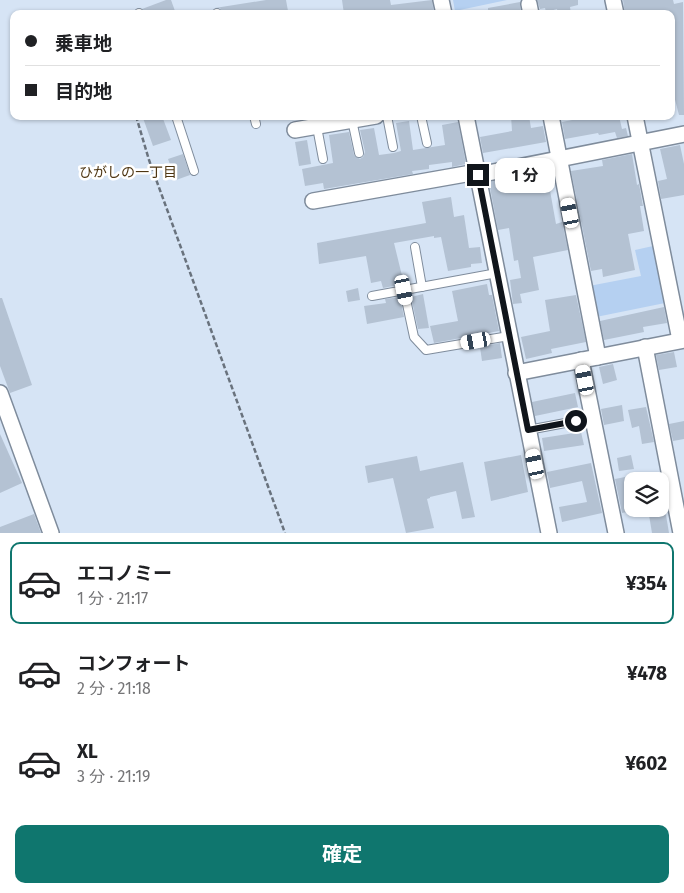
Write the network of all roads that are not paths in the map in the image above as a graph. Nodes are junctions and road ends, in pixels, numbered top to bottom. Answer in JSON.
{"nodes":[{"id":1,"x":177,"y":120,"type":"edge"},
{"id":2,"x":352,"y":120,"type":"joint"},
{"id":3,"x":388,"y":120,"type":"edge"},
{"id":4,"x":423,"y":120,"type":"edge"},
{"id":5,"x":467,"y":120,"type":"edge"},
{"id":6,"x":552,"y":120,"type":"edge"},
{"id":7,"x":637,"y":120,"type":"edge"},
{"id":8,"x":317,"y":126,"type":"junction"},
{"id":9,"x":295,"y":130,"type":"dead end"},
{"id":10,"x":684,"y":134,"type":"edge"},
{"id":11,"x":427,"y":142,"type":"dead end"},
{"id":12,"x":640,"y":142,"type":"junction"},
{"id":13,"x":393,"y":147,"type":"dead end"},
{"id":14,"x":359,"y":153,"type":"dead end"},
{"id":15,"x":323,"y":159,"type":"dead end"},
{"id":16,"x":559,"y":159,"type":"junction"},
{"id":17,"x":194,"y":171,"type":"dead end"},
{"id":18,"x":478,"y":173,"type":"junction"},
{"id":19,"x":313,"y":201,"type":"dead end"},
{"id":20,"x":415,"y":247,"type":"dead end"},
{"id":21,"x":497,"y":274,"type":"junction"},
{"id":22,"x":422,"y":287,"type":"junction"},
{"id":23,"x":404,"y":290,"type":"junction"},
{"id":24,"x":372,"y":296,"type":"dead end"},
{"id":25,"x":509,"y":336,"type":"junction"},
{"id":26,"x":682,"y":340,"type":"edge"},
{"id":27,"x":645,"y":347,"type":"junction"},
{"id":28,"x":598,"y":357,"type":"junction"},
{"id":29,"x":581,"y":360,"type":"junction"},
{"id":30,"x":516,"y":373,"type":"junction"},
{"id":31,"x":0,"y":393,"type":"edge"},
{"id":32,"x":592,"y":418,"type":"junction"},
{"id":33,"x":528,"y":430,"type":"junction"},
{"id":34,"x":51,"y":533,"type":"edge"},
{"id":35,"x":549,"y":533,"type":"edge"},
{"id":36,"x":616,"y":533,"type":"edge"},
{"id":37,"x":681,"y":533,"type":"edge"}],
"edges":[{"from":1,"to":17,"type":"lane"},
{"from":2,"to":8,"type":"street"},
{"from":2,"to":14,"type":"lane"},
{"from":3,"to":13,"type":"lane"},
{"from":4,"to":11,"type":"lane"},
{"from":5,"to":18,"type":"street"},
{"from":6,"to":16,"type":"street"},
{"from":7,"to":12,"type":"street"},
{"from":8,"to":9,"type":"street"},
{"from":8,"to":15,"type":"lane"},
{"from":10,"to":12,"type":"street"},
{"from":12,"to":16,"type":"street"},
{"from":12,"to":26,"type":"street"},
{"from":16,"to":18,"type":"street"},
{"from":16,"to":28,"type":"street"},
{"from":18,"to":19,"type":"street"},
{"from":18,"to":21,"type":"street"},
{"from":20,"to":22,"type":"lane"},
{"from":21,"to":22,"type":"lane"},
{"from":21,"to":25,"type":"street"},
{"from":22,"to":23,"type":"lane"},
{"from":23,"to":24,"type":"lane"},
{"from":23,"to":25,"type":"lane"},
{"from":25,"to":30,"type":"street"},
{"from":26,"to":27,"type":"street"},
{"from":27,"to":28,"type":"street"},
{"from":27,"to":37,"type":"street"},
{"from":28,"to":29,"type":"street"},
{"from":29,"to":30,"type":"street"},
{"from":29,"to":32,"type":"street"},
{"from":30,"to":33,"type":"street"},
{"from":31,"to":34,"type":"street"},
{"from":32,"to":33,"type":"lane"},
{"from":32,"to":36,"type":"street"},
{"from":33,"to":35,"type":"street"}]}
